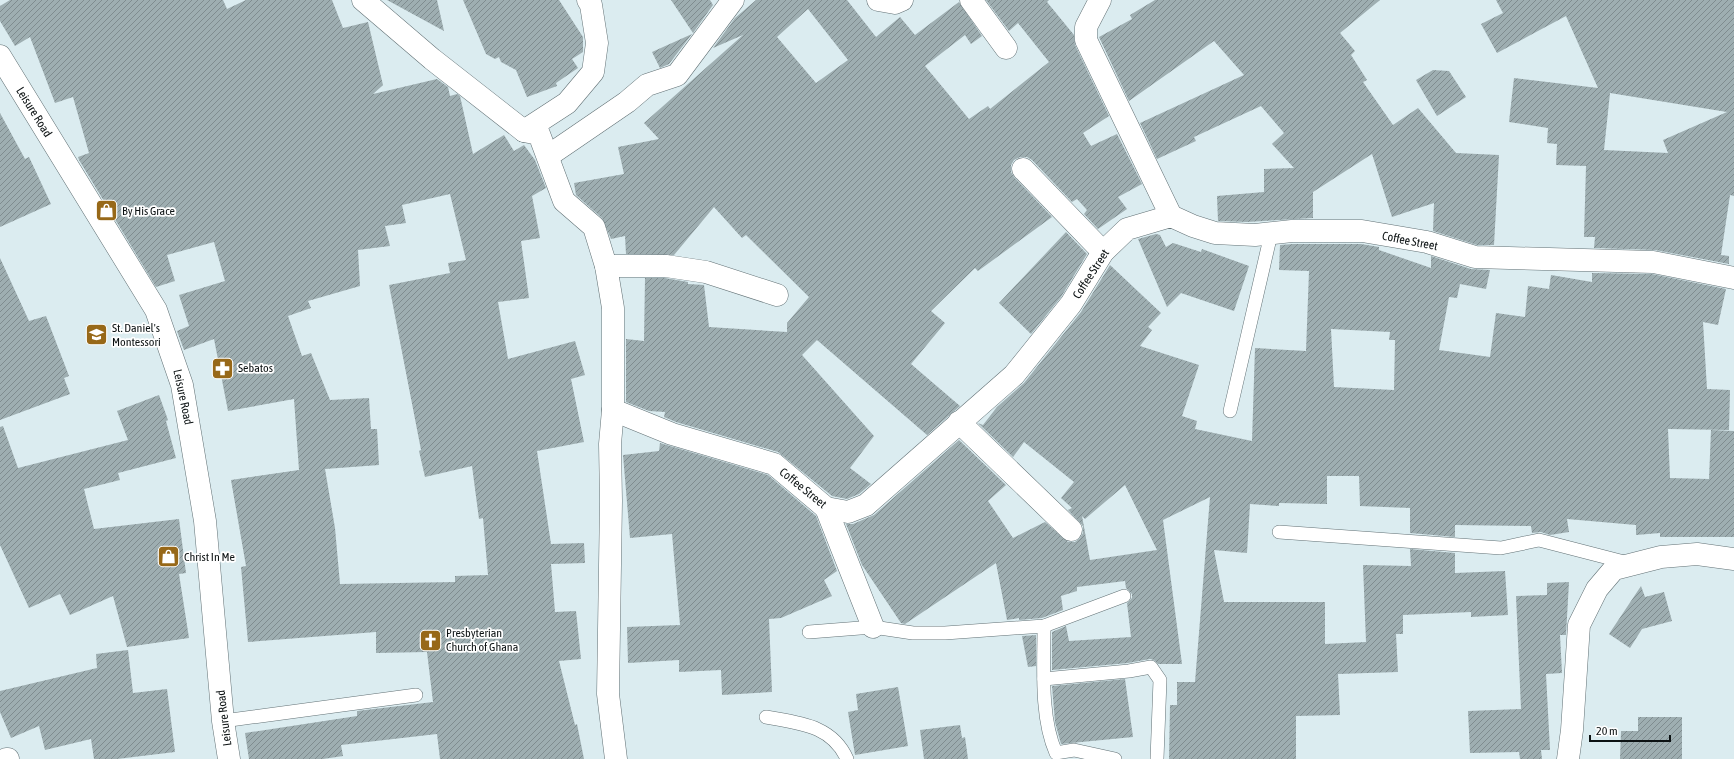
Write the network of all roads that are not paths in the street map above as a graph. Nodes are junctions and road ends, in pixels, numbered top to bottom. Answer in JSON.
{"nodes":[{"id":1,"x":363,"y":0,"type":"edge"},
{"id":2,"x":588,"y":0,"type":"edge"},
{"id":3,"x":733,"y":0,"type":"edge"},
{"id":4,"x":878,"y":0,"type":"edge"},
{"id":5,"x":902,"y":0,"type":"edge"},
{"id":6,"x":971,"y":0,"type":"edge"},
{"id":7,"x":1100,"y":0,"type":"edge"},
{"id":8,"x":1006,"y":48,"type":"dead end"},
{"id":9,"x":0,"y":56,"type":"edge"},
{"id":10,"x":524,"y":131,"type":"junction"},
{"id":11,"x":548,"y":156,"type":"junction"},
{"id":12,"x":1024,"y":169,"type":"dead end"},
{"id":13,"x":1171,"y":216,"type":"junction"},
{"id":14,"x":1270,"y":234,"type":"junction"},
{"id":15,"x":1102,"y":252,"type":"junction"},
{"id":16,"x":606,"y":266,"type":"junction"},
{"id":17,"x":1734,"y":278,"type":"edge"},
{"id":18,"x":777,"y":295,"type":"dead end"},
{"id":19,"x":613,"y":410,"type":"junction"},
{"id":20,"x":1230,"y":412,"type":"dead end"},
{"id":21,"x":959,"y":422,"type":"junction"},
{"id":22,"x":826,"y":508,"type":"junction"},
{"id":23,"x":1071,"y":530,"type":"dead end"},
{"id":24,"x":1279,"y":532,"type":"dead end"},
{"id":25,"x":1734,"y":559,"type":"edge"},
{"id":26,"x":1635,"y":565,"type":"junction"},
{"id":27,"x":1124,"y":596,"type":"dead end"},
{"id":28,"x":1044,"y":626,"type":"junction"},
{"id":29,"x":873,"y":627,"type":"junction"},
{"id":30,"x":809,"y":632,"type":"dead end"},
{"id":31,"x":1044,"y":679,"type":"junction"},
{"id":32,"x":416,"y":695,"type":"dead end"},
{"id":33,"x":766,"y":717,"type":"dead end"},
{"id":34,"x":223,"y":721,"type":"junction"},
{"id":35,"x":229,"y":759,"type":"edge"},
{"id":36,"x":616,"y":759,"type":"edge"},
{"id":37,"x":847,"y":759,"type":"edge"},
{"id":38,"x":1115,"y":759,"type":"edge"},
{"id":39,"x":1157,"y":759,"type":"edge"},
{"id":40,"x":1568,"y":759,"type":"edge"}],
"edges":[{"from":1,"to":10,"type":"street"},
{"from":2,"to":10,"type":"street"},
{"from":3,"to":11,"type":"street"},
{"from":4,"to":5,"type":"street"},
{"from":6,"to":8,"type":"street"},
{"from":7,"to":13,"type":"street"},
{"from":9,"to":34,"type":"street","name":"Leisure Road"},
{"from":10,"to":11,"type":"street"},
{"from":11,"to":16,"type":"street"},
{"from":12,"to":15,"type":"street"},
{"from":13,"to":14,"type":"street","name":"Coffee Street"},
{"from":13,"to":15,"type":"street","name":"Coffee Street"},
{"from":14,"to":17,"type":"street","name":"Coffee Street"},
{"from":14,"to":20,"type":"lane"},
{"from":15,"to":21,"type":"street","name":"Coffee Street"},
{"from":16,"to":18,"type":"street"},
{"from":16,"to":19,"type":"street"},
{"from":19,"to":22,"type":"street","name":"Coffee Street"},
{"from":19,"to":36,"type":"street"},
{"from":21,"to":22,"type":"street","name":"Coffee Street"},
{"from":21,"to":23,"type":"street"},
{"from":22,"to":29,"type":"street"},
{"from":24,"to":26,"type":"lane"},
{"from":25,"to":26,"type":"street"},
{"from":26,"to":40,"type":"street"},
{"from":27,"to":28,"type":"lane"},
{"from":28,"to":29,"type":"lane"},
{"from":28,"to":31,"type":"lane"},
{"from":29,"to":30,"type":"lane"},
{"from":31,"to":38,"type":"lane"},
{"from":31,"to":39,"type":"lane"},
{"from":32,"to":34,"type":"lane"},
{"from":33,"to":37,"type":"lane"},
{"from":34,"to":35,"type":"street","name":"Leisure Road"}]}
